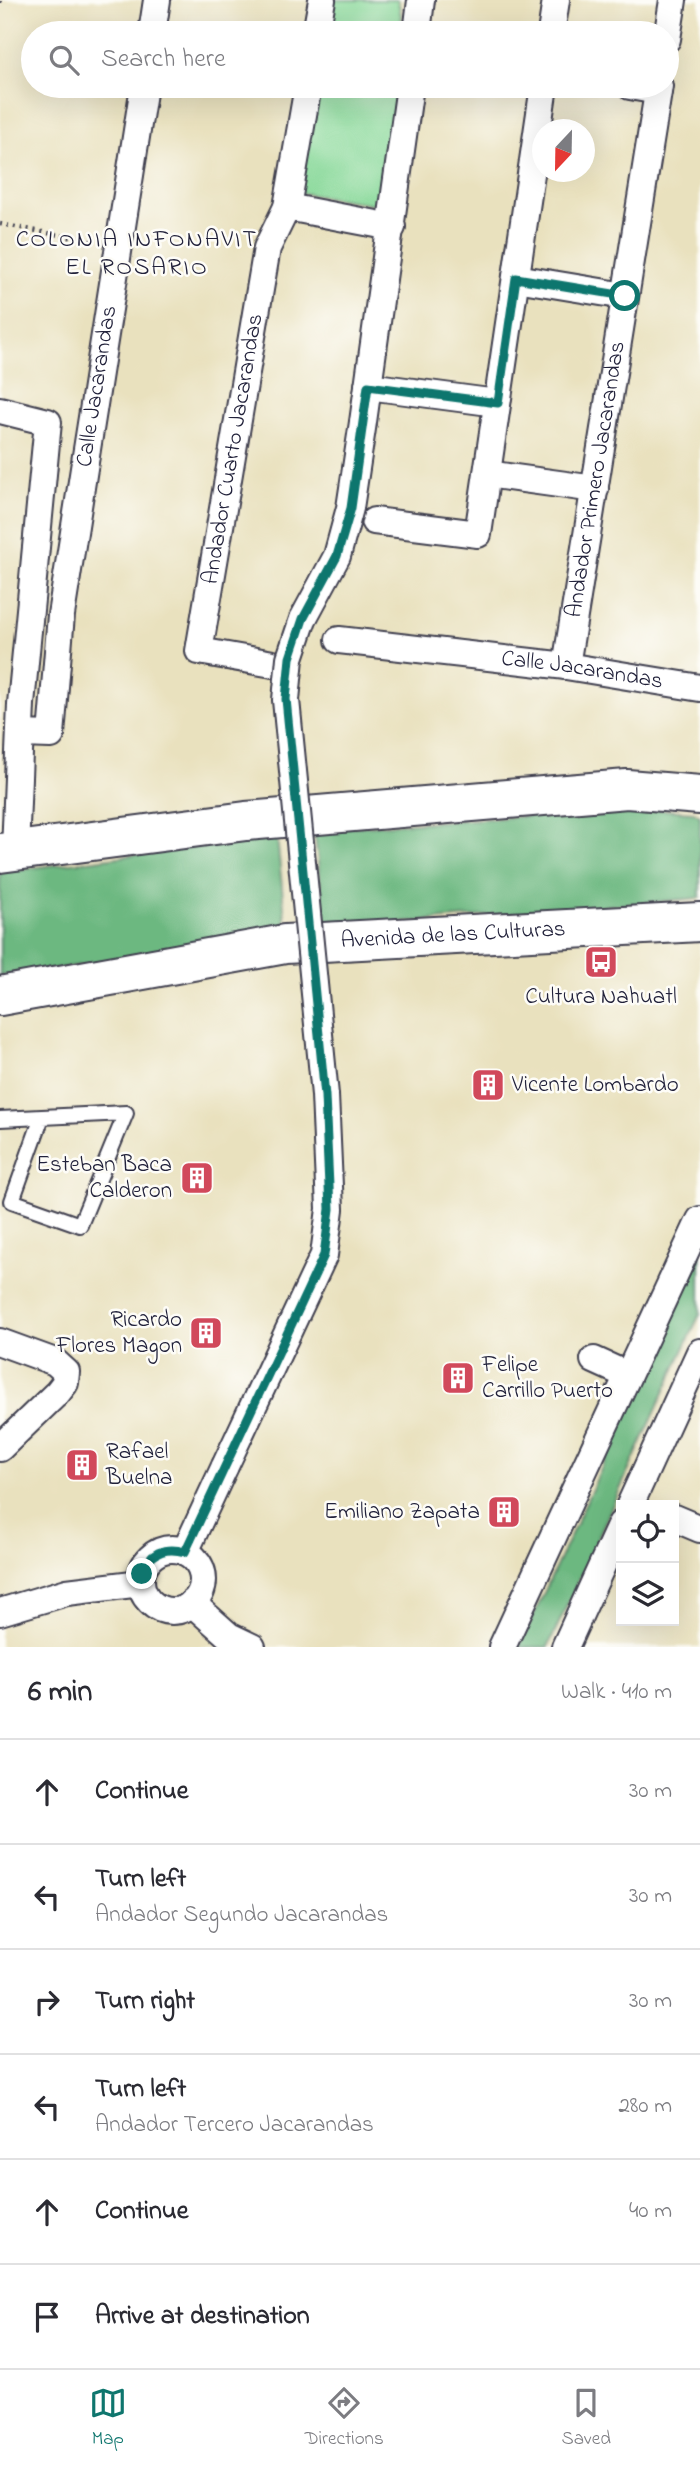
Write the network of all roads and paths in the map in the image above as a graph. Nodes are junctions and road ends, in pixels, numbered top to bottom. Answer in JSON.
{"nodes":[{"id":1,"x":157,"y":0,"type":"edge"},
{"id":2,"x":322,"y":0,"type":"edge"},
{"id":3,"x":421,"y":0,"type":"edge"},
{"id":4,"x":556,"y":0,"type":"edge"},
{"id":5,"x":673,"y":0,"type":"edge"},
{"id":6,"x":154,"y":21,"type":"edge"},
{"id":7,"x":318,"y":21,"type":"edge"},
{"id":8,"x":418,"y":21,"type":"edge"},
{"id":9,"x":553,"y":21,"type":"edge"},
{"id":10,"x":670,"y":21,"type":"edge"},
{"id":11,"x":142,"y":98,"type":"edge"},
{"id":12,"x":306,"y":98,"type":"edge"},
{"id":13,"x":408,"y":98,"type":"edge"},
{"id":14,"x":542,"y":98,"type":"edge"},
{"id":15,"x":657,"y":98,"type":"edge"},
{"id":16,"x":287,"y":207,"type":"junction"},
{"id":17,"x":0,"y":223,"type":"edge"},
{"id":18,"x":392,"y":227,"type":"junction"},
{"id":19,"x":120,"y":247,"type":"junction"},
{"id":20,"x":516,"y":278,"type":"junction"},
{"id":21,"x":625,"y":296,"type":"junction"},
{"id":22,"x":368,"y":386,"type":"junction"},
{"id":23,"x":498,"y":403,"type":"junction"},
{"id":24,"x":0,"y":410,"type":"edge"},
{"id":25,"x":487,"y":474,"type":"junction"},
{"id":26,"x":595,"y":489,"type":"junction"},
{"id":27,"x":41,"y":514,"type":"junction"},
{"id":28,"x":76,"y":522,"type":"junction"},
{"id":29,"x":374,"y":522,"type":"dead end"},
{"id":30,"x":339,"y":640,"type":"dead end"},
{"id":31,"x":273,"y":664,"type":"dead end"},
{"id":32,"x":566,"y":666,"type":"junction"},
{"id":33,"x":700,"y":688,"type":"edge"},
{"id":34,"x":11,"y":706,"type":"edge"},
{"id":35,"x":20,"y":734,"type":"junction"},
{"id":36,"x":700,"y":795,"type":"edge"},
{"id":37,"x":7,"y":852,"type":"edge"},
{"id":38,"x":683,"y":923,"type":"edge"},
{"id":39,"x":700,"y":948,"type":"edge"},
{"id":40,"x":0,"y":996,"type":"edge"},
{"id":41,"x":43,"y":1117,"type":"junction"},
{"id":42,"x":0,"y":1119,"type":"edge"},
{"id":43,"x":700,"y":1220,"type":"edge"},
{"id":44,"x":0,"y":1342,"type":"edge"},
{"id":45,"x":700,"y":1352,"type":"edge"},
{"id":46,"x":594,"y":1360,"type":"dead end"},
{"id":47,"x":626,"y":1375,"type":"junction"},
{"id":48,"x":0,"y":1448,"type":"edge"},
{"id":49,"x":636,"y":1500,"type":"edge"},
{"id":50,"x":679,"y":1520,"type":"edge"},
{"id":51,"x":700,"y":1530,"type":"edge"},
{"id":52,"x":616,"y":1542,"type":"edge"},
{"id":53,"x":185,"y":1552,"type":"junction"},
{"id":54,"x":141,"y":1583,"type":"junction"},
{"id":55,"x":192,"y":1603,"type":"junction"},
{"id":56,"x":0,"y":1612,"type":"edge"},
{"id":57,"x":252,"y":1647,"type":"edge"},
{"id":58,"x":502,"y":1647,"type":"edge"},
{"id":59,"x":565,"y":1647,"type":"edge"}],
"edges":[{"from":1,"to":6,"type":"street"},
{"from":2,"to":7,"type":"street"},
{"from":3,"to":8,"type":"street"},
{"from":4,"to":9,"type":"street"},
{"from":5,"to":10,"type":"street"},
{"from":11,"to":19,"type":"street","name":"Calle Jacarandas"},
{"from":12,"to":16,"type":"street","name":"Andador Cuarto Jacarandas"},
{"from":13,"to":18,"type":"street"},
{"from":14,"to":20,"type":"street"},
{"from":15,"to":21,"type":"street","name":"Andador Primero Jacarandas"},
{"from":16,"to":18,"type":"street"},
{"from":16,"to":31,"type":"street","name":"Andador Cuarto Jacarandas"},
{"from":17,"to":19,"type":"path"},
{"from":18,"to":22,"type":"street"},
{"from":19,"to":28,"type":"street","name":"Calle Jacarandas"},
{"from":20,"to":21,"type":"street"},
{"from":20,"to":23,"type":"street"},
{"from":21,"to":26,"type":"street","name":"Andador Primero Jacarandas"},
{"from":22,"to":23,"type":"street"},
{"from":22,"to":53,"type":"street","bridge":true},
{"from":23,"to":25,"type":"street"},
{"from":24,"to":27,"type":"street","name":"Calle Jacarandas"},
{"from":25,"to":26,"type":"street"},
{"from":25,"to":29,"type":"street"},
{"from":26,"to":32,"type":"street","name":"Andador Primero Jacarandas"},
{"from":27,"to":28,"type":"street"},
{"from":27,"to":34,"type":"street","name":"Calle Jacarandas"},
{"from":28,"to":35,"type":"street","name":"Calle Jacarandas"},
{"from":30,"to":32,"type":"street","name":"Calle Jacarandas"},
{"from":32,"to":33,"type":"street","name":"Calle Jacarandas"},
{"from":34,"to":35,"type":"street","name":"Calle Jacarandas"},
{"from":35,"to":37,"type":"street","name":"Calle Jacarandas"},
{"from":36,"to":37,"type":"main road"},
{"from":38,"to":39,"type":"main road"},
{"from":38,"to":40,"type":"main road","name":"Avenida de las Culturas"},
{"from":41,"to":41,"type":"lane"},
{"from":41,"to":42,"type":"lane"},
{"from":43,"to":47,"type":"street"},
{"from":44,"to":48,"type":"street"},
{"from":45,"to":49,"type":"street"},
{"from":46,"to":47,"type":"street"},
{"from":47,"to":58,"type":"street"},
{"from":50,"to":51,"type":"street"},
{"from":52,"to":59,"type":"street"},
{"from":53,"to":54,"type":"street"},
{"from":53,"to":55,"type":"street"},
{"from":54,"to":55,"type":"street"},
{"from":54,"to":56,"type":"street"},
{"from":55,"to":57,"type":"street"}]}
